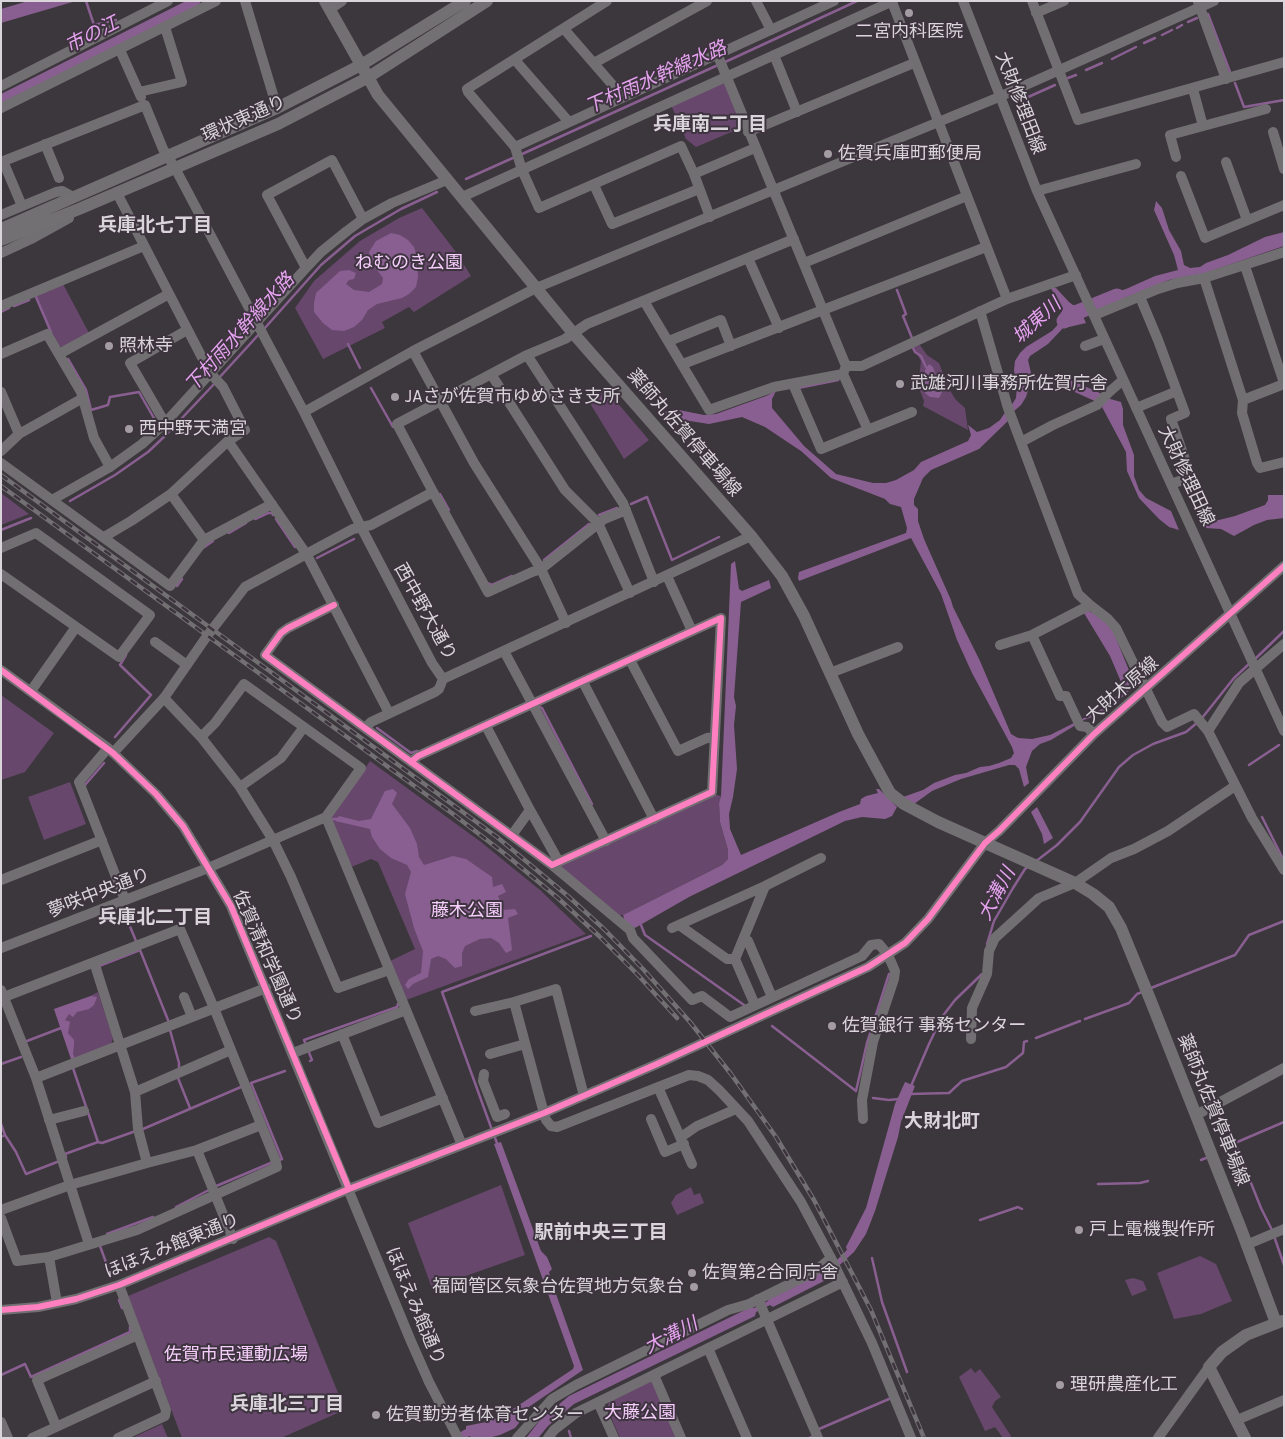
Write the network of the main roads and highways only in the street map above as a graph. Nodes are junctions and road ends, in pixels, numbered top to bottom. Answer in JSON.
{"nodes":[{"id":1,"x":465,"y":1,"type":"edge"},
{"id":2,"x":487,"y":1,"type":"edge"},
{"id":3,"x":328,"y":5,"type":"edge"},
{"id":4,"x":361,"y":65,"type":"junction"},
{"id":5,"x":367,"y":78,"type":"junction"},
{"id":6,"x":27,"y":217,"type":"junction"},
{"id":7,"x":1,"y":229,"type":"edge"},
{"id":8,"x":1,"y":240,"type":"edge"},
{"id":9,"x":1280,"y":1322,"type":"edge"},
{"id":10,"x":1245,"y":1438,"type":"edge"}],
"edges":[{"from":1,"to":4,"type":"main road","name":"環状東通り"},
{"from":2,"to":5,"type":"main road","name":"環状東通り"},
{"from":3,"to":4,"type":"main road","name":"薬師丸佐賀停車場線"},
{"from":4,"to":5,"type":"main road","name":"薬師丸佐賀停車場線"},
{"from":4,"to":6,"type":"main road","name":"環状東通り"},
{"from":5,"to":6,"type":"main road","name":"環状東通り"},
{"from":5,"to":9,"type":"main road","name":"薬師丸佐賀停車場線"},
{"from":6,"to":7,"type":"main road","name":"環状東通り"},
{"from":6,"to":8,"type":"main road","name":"環状東通り"},
{"from":9,"to":10,"type":"main road","name":"薬師丸佐賀停車場線"}]}
